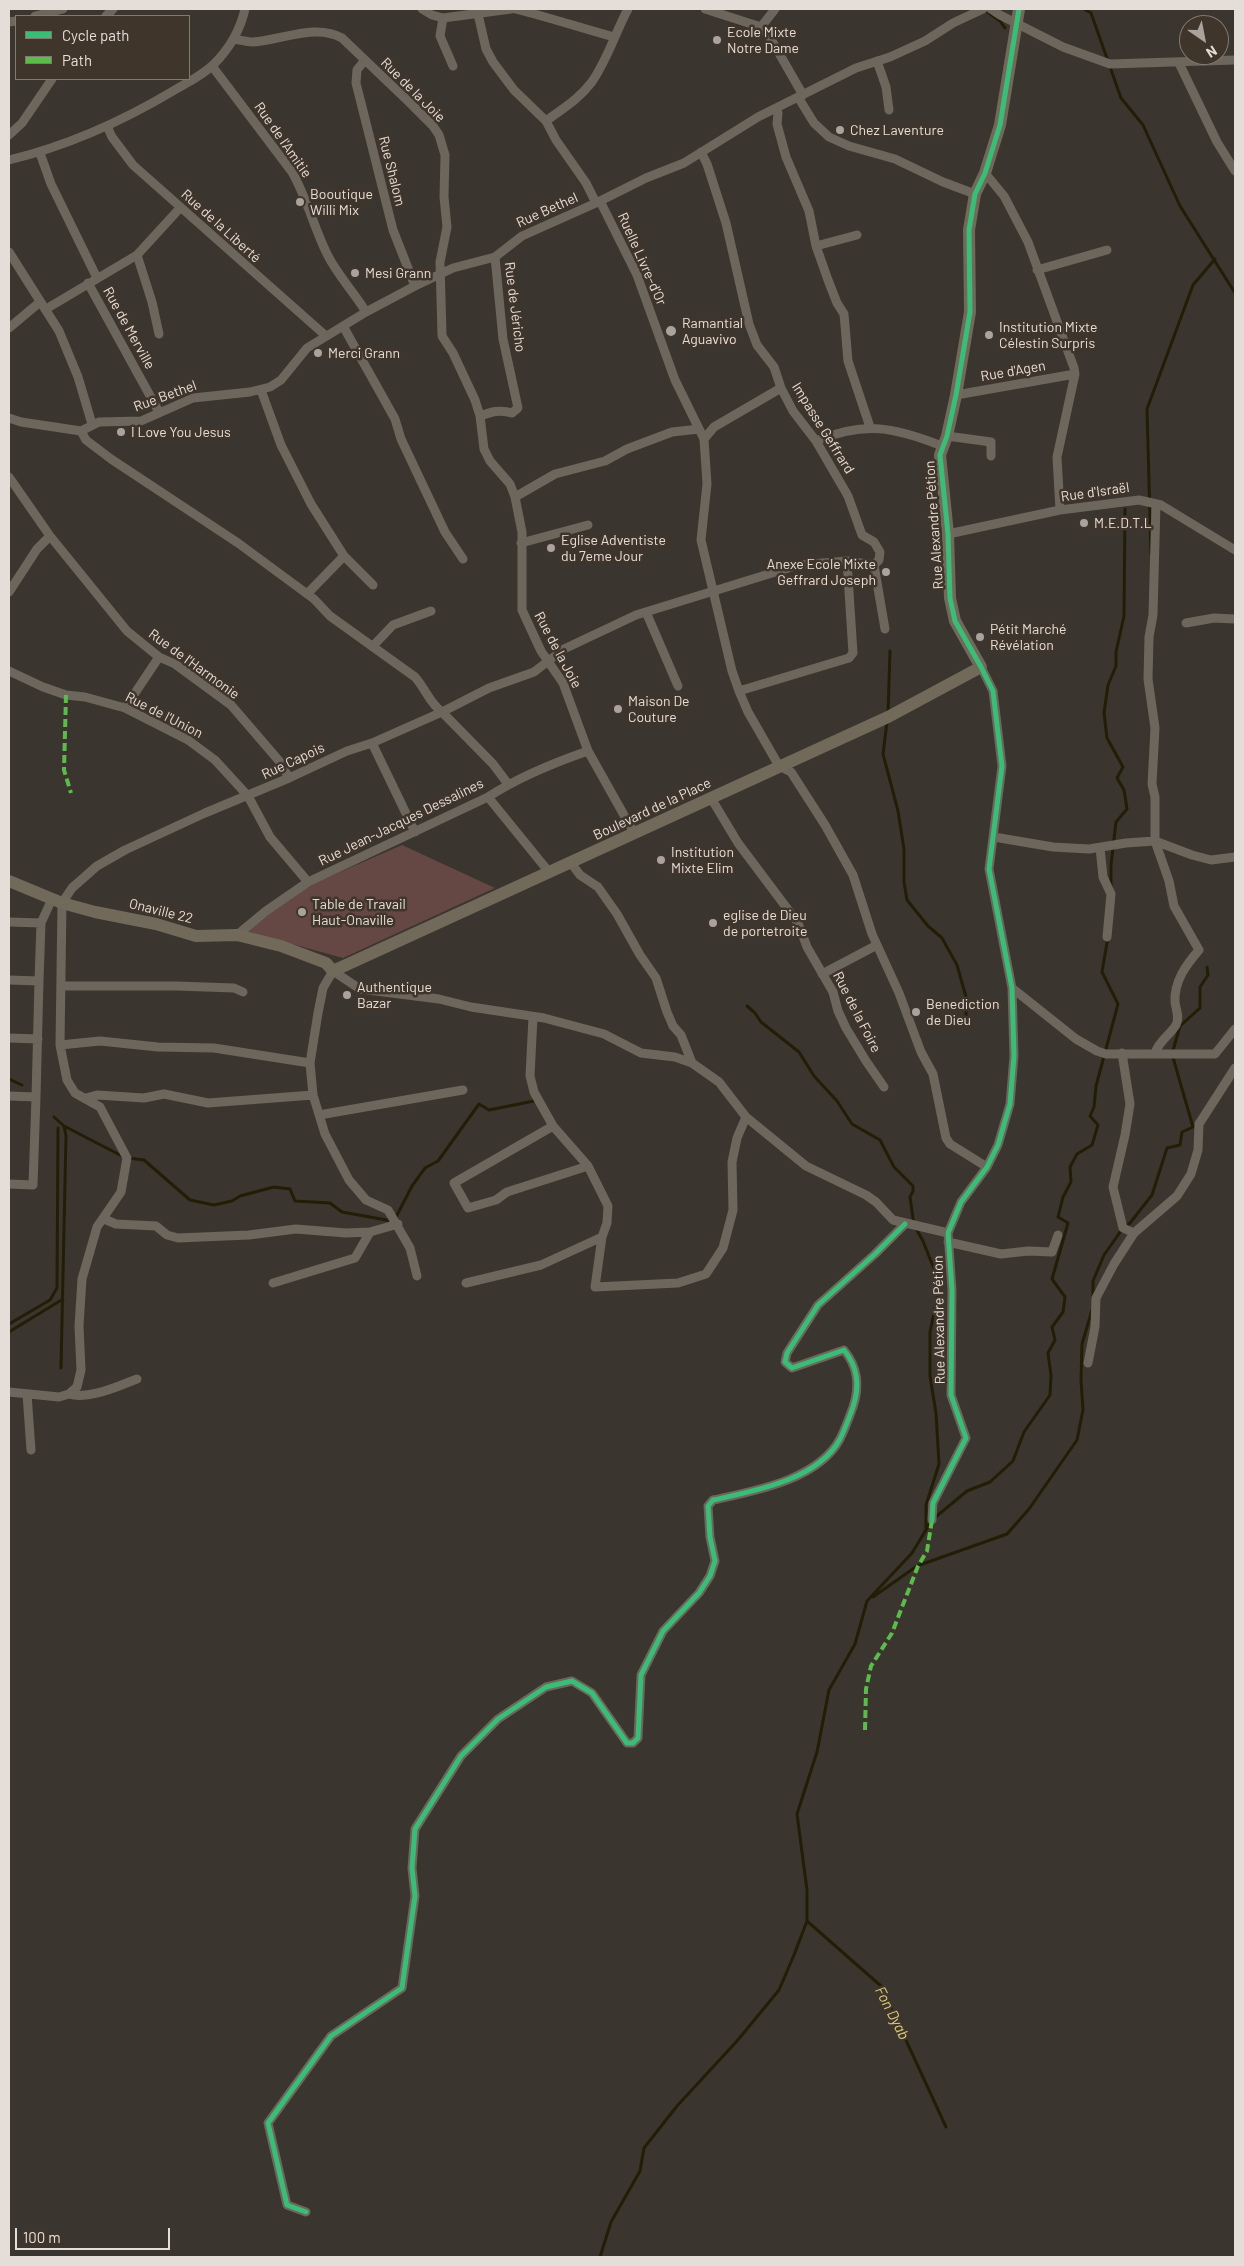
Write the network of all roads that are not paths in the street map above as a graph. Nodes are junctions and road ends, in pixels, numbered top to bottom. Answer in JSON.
{"nodes":[{"id":1,"x":63,"y":9,"type":"edge"},
{"id":2,"x":245,"y":9,"type":"edge"},
{"id":3,"x":422,"y":9,"type":"edge"},
{"id":4,"x":511,"y":9,"type":"edge"},
{"id":5,"x":515,"y":9,"type":"edge"},
{"id":6,"x":628,"y":9,"type":"edge"},
{"id":7,"x":705,"y":9,"type":"edge"},
{"id":8,"x":775,"y":9,"type":"edge"},
{"id":9,"x":983,"y":9,"type":"edge"},
{"id":10,"x":991,"y":9,"type":"edge"},
{"id":11,"x":1020,"y":9,"type":"edge"},
{"id":12,"x":967,"y":12,"type":"edge"},
{"id":13,"x":448,"y":14,"type":"edge"},
{"id":14,"x":478,"y":14,"type":"junction"},
{"id":15,"x":39,"y":15,"type":"edge"},
{"id":16,"x":1017,"y":23,"type":"junction"},
{"id":17,"x":761,"y":27,"type":"junction"},
{"id":18,"x":614,"y":37,"type":"junction"},
{"id":19,"x":234,"y":39,"type":"junction"},
{"id":20,"x":364,"y":61,"type":"junction"},
{"id":21,"x":877,"y":61,"type":"junction"},
{"id":22,"x":1179,"y":63,"type":"edge"},
{"id":23,"x":1180,"y":65,"type":"edge"},
{"id":24,"x":212,"y":66,"type":"junction"},
{"id":25,"x":453,"y":66,"type":"dead end"},
{"id":26,"x":51,"y":80,"type":"edge"},
{"id":27,"x":189,"y":80,"type":"edge"},
{"id":28,"x":190,"y":80,"type":"edge"},
{"id":29,"x":801,"y":96,"type":"junction"},
{"id":30,"x":776,"y":108,"type":"junction"},
{"id":31,"x":889,"y":110,"type":"dead end"},
{"id":32,"x":546,"y":121,"type":"junction"},
{"id":33,"x":107,"y":126,"type":"junction"},
{"id":34,"x":9,"y":135,"type":"edge"},
{"id":35,"x":701,"y":152,"type":"junction"},
{"id":36,"x":40,"y":153,"type":"junction"},
{"id":37,"x":9,"y":160,"type":"edge"},
{"id":38,"x":1235,"y":171,"type":"edge"},
{"id":39,"x":985,"y":173,"type":"junction"},
{"id":40,"x":975,"y":194,"type":"junction"},
{"id":41,"x":598,"y":202,"type":"junction"},
{"id":42,"x":180,"y":208,"type":"junction"},
{"id":43,"x":857,"y":235,"type":"dead end"},
{"id":44,"x":816,"y":246,"type":"junction"},
{"id":45,"x":1107,"y":250,"type":"dead end"},
{"id":46,"x":9,"y":252,"type":"edge"},
{"id":47,"x":137,"y":255,"type":"junction"},
{"id":48,"x":495,"y":257,"type":"junction"},
{"id":49,"x":1037,"y":270,"type":"junction"},
{"id":50,"x":440,"y":274,"type":"junction"},
{"id":51,"x":97,"y":278,"type":"junction"},
{"id":52,"x":88,"y":283,"type":"junction"},
{"id":53,"x":415,"y":286,"type":"junction"},
{"id":54,"x":43,"y":305,"type":"junction"},
{"id":55,"x":366,"y":312,"type":"junction"},
{"id":56,"x":343,"y":326,"type":"junction"},
{"id":57,"x":9,"y":328,"type":"edge"},
{"id":58,"x":159,"y":334,"type":"dead end"},
{"id":59,"x":326,"y":336,"type":"junction"},
{"id":60,"x":1075,"y":374,"type":"junction"},
{"id":61,"x":781,"y":388,"type":"junction"},
{"id":62,"x":261,"y":390,"type":"junction"},
{"id":63,"x":956,"y":395,"type":"junction"},
{"id":64,"x":159,"y":412,"type":"junction"},
{"id":65,"x":480,"y":416,"type":"junction"},
{"id":66,"x":9,"y":418,"type":"edge"},
{"id":67,"x":92,"y":424,"type":"junction"},
{"id":68,"x":870,"y":427,"type":"junction"},
{"id":69,"x":699,"y":429,"type":"junction"},
{"id":70,"x":80,"y":431,"type":"junction"},
{"id":71,"x":704,"y":439,"type":"junction"},
{"id":72,"x":816,"y":441,"type":"junction"},
{"id":73,"x":945,"y":441,"type":"junction"},
{"id":74,"x":991,"y":456,"type":"dead end"},
{"id":75,"x":9,"y":477,"type":"edge"},
{"id":76,"x":515,"y":497,"type":"junction"},
{"id":77,"x":1156,"y":504,"type":"junction"},
{"id":78,"x":1060,"y":510,"type":"junction"},
{"id":79,"x":588,"y":525,"type":"dead end"},
{"id":80,"x":948,"y":534,"type":"junction"},
{"id":81,"x":50,"y":536,"type":"junction"},
{"id":82,"x":521,"y":543,"type":"junction"},
{"id":83,"x":1235,"y":550,"type":"edge"},
{"id":84,"x":344,"y":556,"type":"junction"},
{"id":85,"x":463,"y":558,"type":"dead end"},
{"id":86,"x":847,"y":561,"type":"junction"},
{"id":87,"x":874,"y":565,"type":"junction"},
{"id":88,"x":373,"y":584,"type":"dead end"},
{"id":89,"x":9,"y":592,"type":"edge"},
{"id":90,"x":713,"y":593,"type":"junction"},
{"id":91,"x":307,"y":594,"type":"junction"},
{"id":92,"x":432,"y":611,"type":"dead end"},
{"id":93,"x":646,"y":612,"type":"junction"},
{"id":94,"x":1235,"y":619,"type":"edge"},
{"id":95,"x":1186,"y":623,"type":"dead end"},
{"id":96,"x":885,"y":629,"type":"dead end"},
{"id":97,"x":373,"y":646,"type":"junction"},
{"id":98,"x":159,"y":657,"type":"junction"},
{"id":99,"x":548,"y":662,"type":"junction"},
{"id":100,"x":981,"y":667,"type":"junction"},
{"id":101,"x":9,"y":671,"type":"edge"},
{"id":102,"x":678,"y":686,"type":"dead end"},
{"id":103,"x":739,"y":692,"type":"junction"},
{"id":104,"x":125,"y":708,"type":"junction"},
{"id":105,"x":442,"y":712,"type":"junction"},
{"id":106,"x":372,"y":743,"type":"junction"},
{"id":107,"x":588,"y":751,"type":"junction"},
{"id":108,"x":779,"y":766,"type":"junction"},
{"id":109,"x":289,"y":778,"type":"junction"},
{"id":110,"x":508,"y":784,"type":"junction"},
{"id":111,"x":248,"y":796,"type":"junction"},
{"id":112,"x":488,"y":797,"type":"junction"},
{"id":113,"x":711,"y":798,"type":"junction"},
{"id":114,"x":415,"y":832,"type":"junction"},
{"id":115,"x":634,"y":833,"type":"junction"},
{"id":116,"x":994,"y":837,"type":"junction"},
{"id":117,"x":1155,"y":841,"type":"junction"},
{"id":118,"x":1100,"y":848,"type":"junction"},
{"id":119,"x":1235,"y":857,"type":"edge"},
{"id":120,"x":571,"y":863,"type":"junction"},
{"id":121,"x":550,"y":872,"type":"junction"},
{"id":122,"x":9,"y":881,"type":"edge"},
{"id":123,"x":308,"y":882,"type":"junction"},
{"id":124,"x":57,"y":901,"type":"junction"},
{"id":125,"x":9,"y":922,"type":"edge"},
{"id":126,"x":41,"y":923,"type":"junction"},
{"id":127,"x":237,"y":935,"type":"junction"},
{"id":128,"x":1107,"y":937,"type":"dead end"},
{"id":129,"x":877,"y":945,"type":"junction"},
{"id":130,"x":333,"y":971,"type":"junction"},
{"id":131,"x":822,"y":974,"type":"junction"},
{"id":132,"x":9,"y":980,"type":"edge"},
{"id":133,"x":39,"y":980,"type":"junction"},
{"id":134,"x":61,"y":986,"type":"junction"},
{"id":135,"x":1012,"y":988,"type":"junction"},
{"id":136,"x":243,"y":992,"type":"dead end"},
{"id":137,"x":533,"y":1017,"type":"junction"},
{"id":138,"x":1235,"y":1029,"type":"edge"},
{"id":139,"x":9,"y":1038,"type":"edge"},
{"id":140,"x":38,"y":1039,"type":"junction"},
{"id":141,"x":60,"y":1045,"type":"junction"},
{"id":142,"x":1122,"y":1053,"type":"junction"},
{"id":143,"x":1155,"y":1053,"type":"junction"},
{"id":144,"x":310,"y":1063,"type":"junction"},
{"id":145,"x":692,"y":1063,"type":"junction"},
{"id":146,"x":1235,"y":1068,"type":"edge"},
{"id":147,"x":884,"y":1087,"type":"dead end"},
{"id":148,"x":462,"y":1090,"type":"dead end"},
{"id":149,"x":313,"y":1095,"type":"junction"},
{"id":150,"x":9,"y":1096,"type":"edge"},
{"id":151,"x":36,"y":1097,"type":"junction"},
{"id":152,"x":86,"y":1098,"type":"junction"},
{"id":153,"x":319,"y":1115,"type":"junction"},
{"id":154,"x":746,"y":1117,"type":"junction"},
{"id":155,"x":553,"y":1126,"type":"junction"},
{"id":156,"x":588,"y":1166,"type":"junction"},
{"id":157,"x":987,"y":1167,"type":"junction"},
{"id":158,"x":9,"y":1184,"type":"edge"},
{"id":159,"x":104,"y":1219,"type":"junction"},
{"id":160,"x":398,"y":1224,"type":"junction"},
{"id":161,"x":905,"y":1224,"type":"junction"},
{"id":162,"x":370,"y":1232,"type":"junction"},
{"id":163,"x":1134,"y":1233,"type":"junction"},
{"id":164,"x":1058,"y":1235,"type":"dead end"},
{"id":165,"x":602,"y":1237,"type":"junction"},
{"id":166,"x":948,"y":1238,"type":"junction"},
{"id":167,"x":417,"y":1276,"type":"dead end"},
{"id":168,"x":273,"y":1283,"type":"dead end"},
{"id":169,"x":466,"y":1283,"type":"dead end"},
{"id":170,"x":1088,"y":1363,"type":"dead end"},
{"id":171,"x":137,"y":1378,"type":"dead end"},
{"id":172,"x":9,"y":1392,"type":"edge"},
{"id":173,"x":27,"y":1394,"type":"junction"},
{"id":174,"x":69,"y":1394,"type":"junction"},
{"id":175,"x":31,"y":1450,"type":"dead end"},
{"id":176,"x":932,"y":1520,"type":"dead end"},
{"id":177,"x":306,"y":2212,"type":"dead end"}],
"edges":[{"from":1,"to":15,"type":"street"},
{"from":2,"to":19,"type":"street"},
{"from":3,"to":13,"type":"street"},
{"from":4,"to":14,"type":"street"},
{"from":5,"to":18,"type":"street"},
{"from":6,"to":18,"type":"street"},
{"from":7,"to":17,"type":"street"},
{"from":8,"to":17,"type":"street"},
{"from":9,"to":12,"type":"street","name":"Rue Bethel"},
{"from":10,"to":16,"type":"street"},
{"from":11,"to":16,"type":"street","name":"Rue Alexandre Pétion"},
{"from":12,"to":21,"type":"street","name":"Rue Bethel"},
{"from":13,"to":14,"type":"street"},
{"from":13,"to":25,"type":"street"},
{"from":14,"to":32,"type":"street","name":"Ruelle Livre-d'Or"},
{"from":16,"to":22,"type":"street"},
{"from":16,"to":39,"type":"street","name":"Rue Alexandre Pétion"},
{"from":17,"to":29,"type":"street"},
{"from":18,"to":32,"type":"street"},
{"from":19,"to":20,"type":"street","name":"Rue de la Joie"},
{"from":19,"to":24,"type":"street"},
{"from":20,"to":50,"type":"street","name":"Rue de la Joie"},
{"from":20,"to":53,"type":"street","name":"Rue Shalom"},
{"from":21,"to":29,"type":"street","name":"Rue Bethel"},
{"from":21,"to":31,"type":"street"},
{"from":23,"to":38,"type":"street"},
{"from":24,"to":28,"type":"street"},
{"from":24,"to":55,"type":"street","name":"Rue de l'Amitie"},
{"from":26,"to":34,"type":"street"},
{"from":27,"to":33,"type":"street"},
{"from":29,"to":30,"type":"street","name":"Rue Bethel"},
{"from":29,"to":40,"type":"street"},
{"from":30,"to":35,"type":"street","name":"Rue Bethel"},
{"from":30,"to":44,"type":"street"},
{"from":32,"to":41,"type":"street","name":"Ruelle Livre-d'Or"},
{"from":33,"to":36,"type":"street"},
{"from":33,"to":42,"type":"street","name":"Rue de la Liberté"},
{"from":35,"to":41,"type":"street","name":"Rue Bethel"},
{"from":35,"to":61,"type":"street","name":"Impasse Geffrard"},
{"from":36,"to":37,"type":"street"},
{"from":36,"to":51,"type":"street"},
{"from":39,"to":40,"type":"street","name":"Rue Alexandre Pétion"},
{"from":39,"to":49,"type":"street"},
{"from":40,"to":63,"type":"street","name":"Rue Alexandre Pétion"},
{"from":41,"to":48,"type":"street","name":"Rue Bethel"},
{"from":41,"to":69,"type":"street","name":"Ruelle Livre-d'Or"},
{"from":42,"to":47,"type":"street"},
{"from":42,"to":59,"type":"street","name":"Rue de la Liberté"},
{"from":43,"to":44,"type":"street"},
{"from":44,"to":68,"type":"street"},
{"from":45,"to":49,"type":"street"},
{"from":46,"to":54,"type":"street"},
{"from":47,"to":51,"type":"street"},
{"from":47,"to":58,"type":"street"},
{"from":48,"to":50,"type":"street","name":"Rue Bethel"},
{"from":48,"to":65,"type":"street","name":"Rue de Jéricho"},
{"from":49,"to":60,"type":"street"},
{"from":50,"to":53,"type":"street","name":"Rue Bethel"},
{"from":50,"to":65,"type":"street","name":"Rue de la Joie"},
{"from":51,"to":52,"type":"street"},
{"from":52,"to":54,"type":"street"},
{"from":52,"to":64,"type":"street","name":"Rue de Merville"},
{"from":53,"to":55,"type":"street","name":"Rue Bethel"},
{"from":54,"to":57,"type":"street"},
{"from":54,"to":67,"type":"street"},
{"from":55,"to":56,"type":"street","name":"Rue Bethel"},
{"from":56,"to":59,"type":"street","name":"Rue Bethel"},
{"from":56,"to":85,"type":"street"},
{"from":59,"to":62,"type":"street","name":"Rue Bethel"},
{"from":60,"to":63,"type":"street","name":"Rue d'Agen"},
{"from":60,"to":78,"type":"street"},
{"from":61,"to":71,"type":"street"},
{"from":61,"to":72,"type":"street","name":"Impasse Geffrard"},
{"from":62,"to":64,"type":"street","name":"Rue Bethel"},
{"from":62,"to":84,"type":"street"},
{"from":63,"to":73,"type":"street","name":"Rue Alexandre Pétion"},
{"from":64,"to":67,"type":"street","name":"Rue Bethel"},
{"from":65,"to":76,"type":"street","name":"Rue de la Joie"},
{"from":66,"to":70,"type":"street"},
{"from":67,"to":70,"type":"street","name":"Rue Bethel"},
{"from":68,"to":72,"type":"street"},
{"from":68,"to":73,"type":"street"},
{"from":69,"to":71,"type":"street","name":"Ruelle Livre-d'Or"},
{"from":69,"to":76,"type":"street"},
{"from":70,"to":91,"type":"street"},
{"from":71,"to":90,"type":"street"},
{"from":72,"to":87,"type":"street","name":"Impasse Geffrard"},
{"from":73,"to":74,"type":"street"},
{"from":73,"to":80,"type":"street","name":"Rue Alexandre Pétion"},
{"from":75,"to":81,"type":"street","name":"Rue de l'Harmonie"},
{"from":76,"to":82,"type":"street","name":"Rue de la Joie"},
{"from":77,"to":78,"type":"street","name":"Rue d'Israël"},
{"from":77,"to":83,"type":"street","name":"Rue d'Israël"},
{"from":77,"to":117,"type":"street"},
{"from":78,"to":80,"type":"street","name":"Rue d'Israël"},
{"from":79,"to":82,"type":"street"},
{"from":80,"to":100,"type":"street","name":"Rue Alexandre Pétion"},
{"from":81,"to":89,"type":"street"},
{"from":81,"to":98,"type":"street","name":"Rue de l'Harmonie"},
{"from":82,"to":99,"type":"street","name":"Rue de la Joie"},
{"from":84,"to":88,"type":"street"},
{"from":84,"to":91,"type":"street"},
{"from":86,"to":87,"type":"street","name":"Rue Capois"},
{"from":86,"to":90,"type":"street","name":"Rue Capois"},
{"from":86,"to":103,"type":"street"},
{"from":87,"to":96,"type":"street","name":"Impasse Geffrard"},
{"from":90,"to":93,"type":"street","name":"Rue Capois"},
{"from":90,"to":103,"type":"street"},
{"from":91,"to":97,"type":"street"},
{"from":92,"to":97,"type":"street"},
{"from":93,"to":99,"type":"street","name":"Rue Capois"},
{"from":93,"to":102,"type":"street"},
{"from":94,"to":95,"type":"street"},
{"from":97,"to":105,"type":"street"},
{"from":98,"to":104,"type":"street"},
{"from":98,"to":109,"type":"street","name":"Rue de l'Harmonie"},
{"from":99,"to":105,"type":"street","name":"Rue Capois"},
{"from":99,"to":107,"type":"street","name":"Rue de la Joie"},
{"from":100,"to":108,"type":"street","name":"Boulevard de la Place"},
{"from":100,"to":116,"type":"street","name":"Rue Alexandre Pétion"},
{"from":101,"to":104,"type":"street","name":"Rue de l'Union"},
{"from":103,"to":108,"type":"street"},
{"from":104,"to":111,"type":"street","name":"Rue de l'Union"},
{"from":105,"to":106,"type":"street","name":"Rue Capois"},
{"from":105,"to":110,"type":"street"},
{"from":106,"to":109,"type":"street","name":"Rue Capois"},
{"from":106,"to":114,"type":"street"},
{"from":107,"to":110,"type":"street","name":"Rue Jean-Jacques Dessalines"},
{"from":107,"to":115,"type":"street","name":"Rue de la Joie"},
{"from":108,"to":113,"type":"street","name":"Boulevard de la Place"},
{"from":108,"to":129,"type":"street"},
{"from":109,"to":111,"type":"street","name":"Rue Capois"},
{"from":110,"to":112,"type":"street","name":"Rue Jean-Jacques Dessalines"},
{"from":111,"to":123,"type":"street","name":"Rue de l'Union"},
{"from":111,"to":124,"type":"street","name":"Rue Capois"},
{"from":112,"to":114,"type":"street","name":"Rue Jean-Jacques Dessalines"},
{"from":112,"to":121,"type":"street"},
{"from":113,"to":115,"type":"street","name":"Boulevard de la Place"},
{"from":113,"to":131,"type":"street","name":"Rue de la Foire"},
{"from":114,"to":123,"type":"street","name":"Rue Jean-Jacques Dessalines"},
{"from":115,"to":120,"type":"street","name":"Boulevard de la Place"},
{"from":116,"to":118,"type":"street"},
{"from":116,"to":135,"type":"street","name":"Rue Alexandre Pétion"},
{"from":117,"to":118,"type":"street"},
{"from":117,"to":119,"type":"street"},
{"from":117,"to":143,"type":"street"},
{"from":118,"to":128,"type":"street"},
{"from":120,"to":121,"type":"street","name":"Boulevard de la Place"},
{"from":120,"to":145,"type":"street"},
{"from":121,"to":130,"type":"street","name":"Boulevard de la Place"},
{"from":122,"to":124,"type":"street","name":"Onaville 22"},
{"from":123,"to":127,"type":"street","name":"Rue Jean-Jacques Dessalines"},
{"from":124,"to":126,"type":"street","name":"Rue Capois"},
{"from":124,"to":127,"type":"street","name":"Onaville 22"},
{"from":124,"to":134,"type":"street"},
{"from":125,"to":126,"type":"street"},
{"from":126,"to":133,"type":"street"},
{"from":127,"to":130,"type":"street","name":"Onaville 22"},
{"from":129,"to":131,"type":"street"},
{"from":129,"to":157,"type":"street"},
{"from":130,"to":137,"type":"street"},
{"from":130,"to":144,"type":"street"},
{"from":131,"to":147,"type":"street","name":"Rue de la Foire"},
{"from":132,"to":133,"type":"street"},
{"from":133,"to":140,"type":"street"},
{"from":134,"to":136,"type":"street"},
{"from":134,"to":141,"type":"street"},
{"from":135,"to":142,"type":"street"},
{"from":135,"to":157,"type":"street","name":"Rue Alexandre Pétion"},
{"from":137,"to":145,"type":"street"},
{"from":137,"to":155,"type":"street"},
{"from":138,"to":143,"type":"street"},
{"from":139,"to":140,"type":"street"},
{"from":140,"to":151,"type":"street"},
{"from":141,"to":144,"type":"street"},
{"from":141,"to":152,"type":"street"},
{"from":142,"to":143,"type":"street"},
{"from":142,"to":163,"type":"street"},
{"from":144,"to":149,"type":"street"},
{"from":145,"to":154,"type":"street"},
{"from":146,"to":163,"type":"street"},
{"from":148,"to":153,"type":"street"},
{"from":149,"to":152,"type":"street"},
{"from":149,"to":153,"type":"street"},
{"from":150,"to":151,"type":"street"},
{"from":151,"to":158,"type":"street"},
{"from":152,"to":159,"type":"street"},
{"from":153,"to":160,"type":"street"},
{"from":154,"to":161,"type":"street"},
{"from":154,"to":165,"type":"street"},
{"from":155,"to":156,"type":"street"},
{"from":155,"to":156,"type":"street"},
{"from":156,"to":165,"type":"street"},
{"from":157,"to":166,"type":"street","name":"Rue Alexandre Pétion"},
{"from":159,"to":162,"type":"street"},
{"from":159,"to":174,"type":"street"},
{"from":160,"to":162,"type":"street"},
{"from":160,"to":167,"type":"street"},
{"from":161,"to":166,"type":"street"},
{"from":161,"to":177,"type":"street"},
{"from":162,"to":168,"type":"street"},
{"from":163,"to":170,"type":"street"},
{"from":164,"to":166,"type":"street"},
{"from":165,"to":169,"type":"street"},
{"from":166,"to":176,"type":"street","name":"Rue Alexandre Pétion"},
{"from":171,"to":174,"type":"street"},
{"from":172,"to":173,"type":"street"},
{"from":173,"to":174,"type":"street"},
{"from":173,"to":175,"type":"street"}]}
